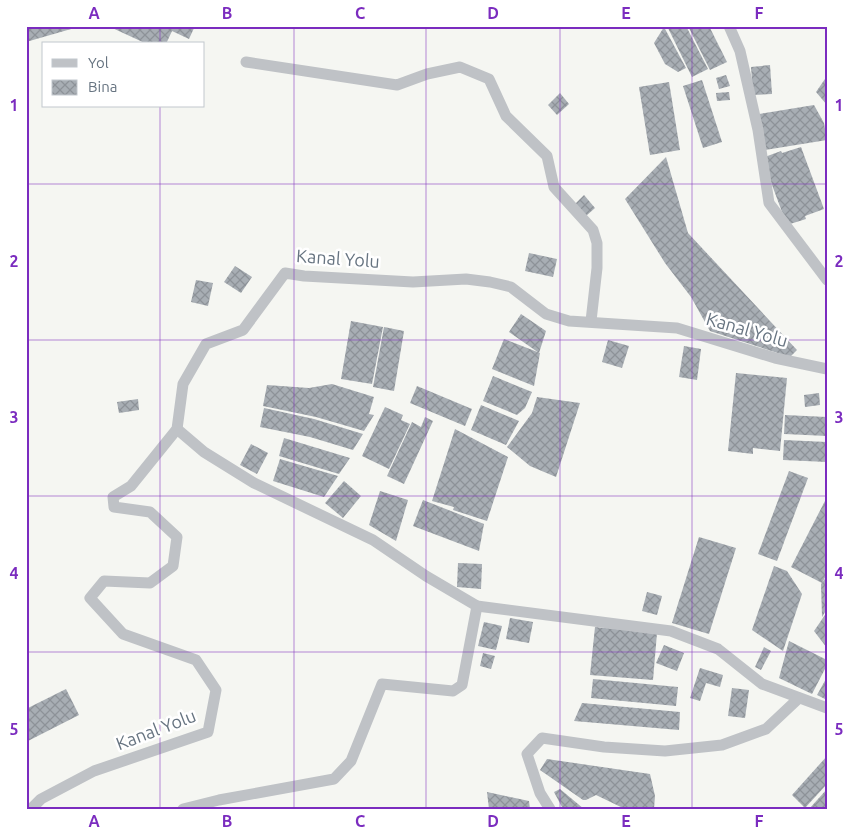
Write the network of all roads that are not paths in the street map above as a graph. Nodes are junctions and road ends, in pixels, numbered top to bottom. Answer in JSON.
{"nodes":[{"id":1,"x":729,"y":26,"type":"edge"},
{"id":2,"x":246,"y":62,"type":"dead end"},
{"id":3,"x":827,"y":280,"type":"edge"},
{"id":4,"x":591,"y":321,"type":"junction"},
{"id":5,"x":827,"y":369,"type":"edge"},
{"id":6,"x":177,"y":429,"type":"junction"},
{"id":7,"x":477,"y":606,"type":"junction"},
{"id":8,"x":799,"y":698,"type":"junction"},
{"id":9,"x":827,"y":708,"type":"edge"},
{"id":10,"x":31,"y":809,"type":"edge"},
{"id":11,"x":183,"y":809,"type":"edge"},
{"id":12,"x":550,"y":809,"type":"edge"}],
"edges":[{"from":1,"to":3,"type":"street"},
{"from":2,"to":4,"type":"street"},
{"from":4,"to":5,"type":"street","name":"Kanal Yolu"},
{"from":4,"to":6,"type":"street","name":"Kanal Yolu"},
{"from":6,"to":7,"type":"street"},
{"from":6,"to":10,"type":"street","name":"Kanal Yolu"},
{"from":7,"to":8,"type":"street"},
{"from":7,"to":11,"type":"street"},
{"from":8,"to":9,"type":"street"},
{"from":8,"to":12,"type":"street"}]}
